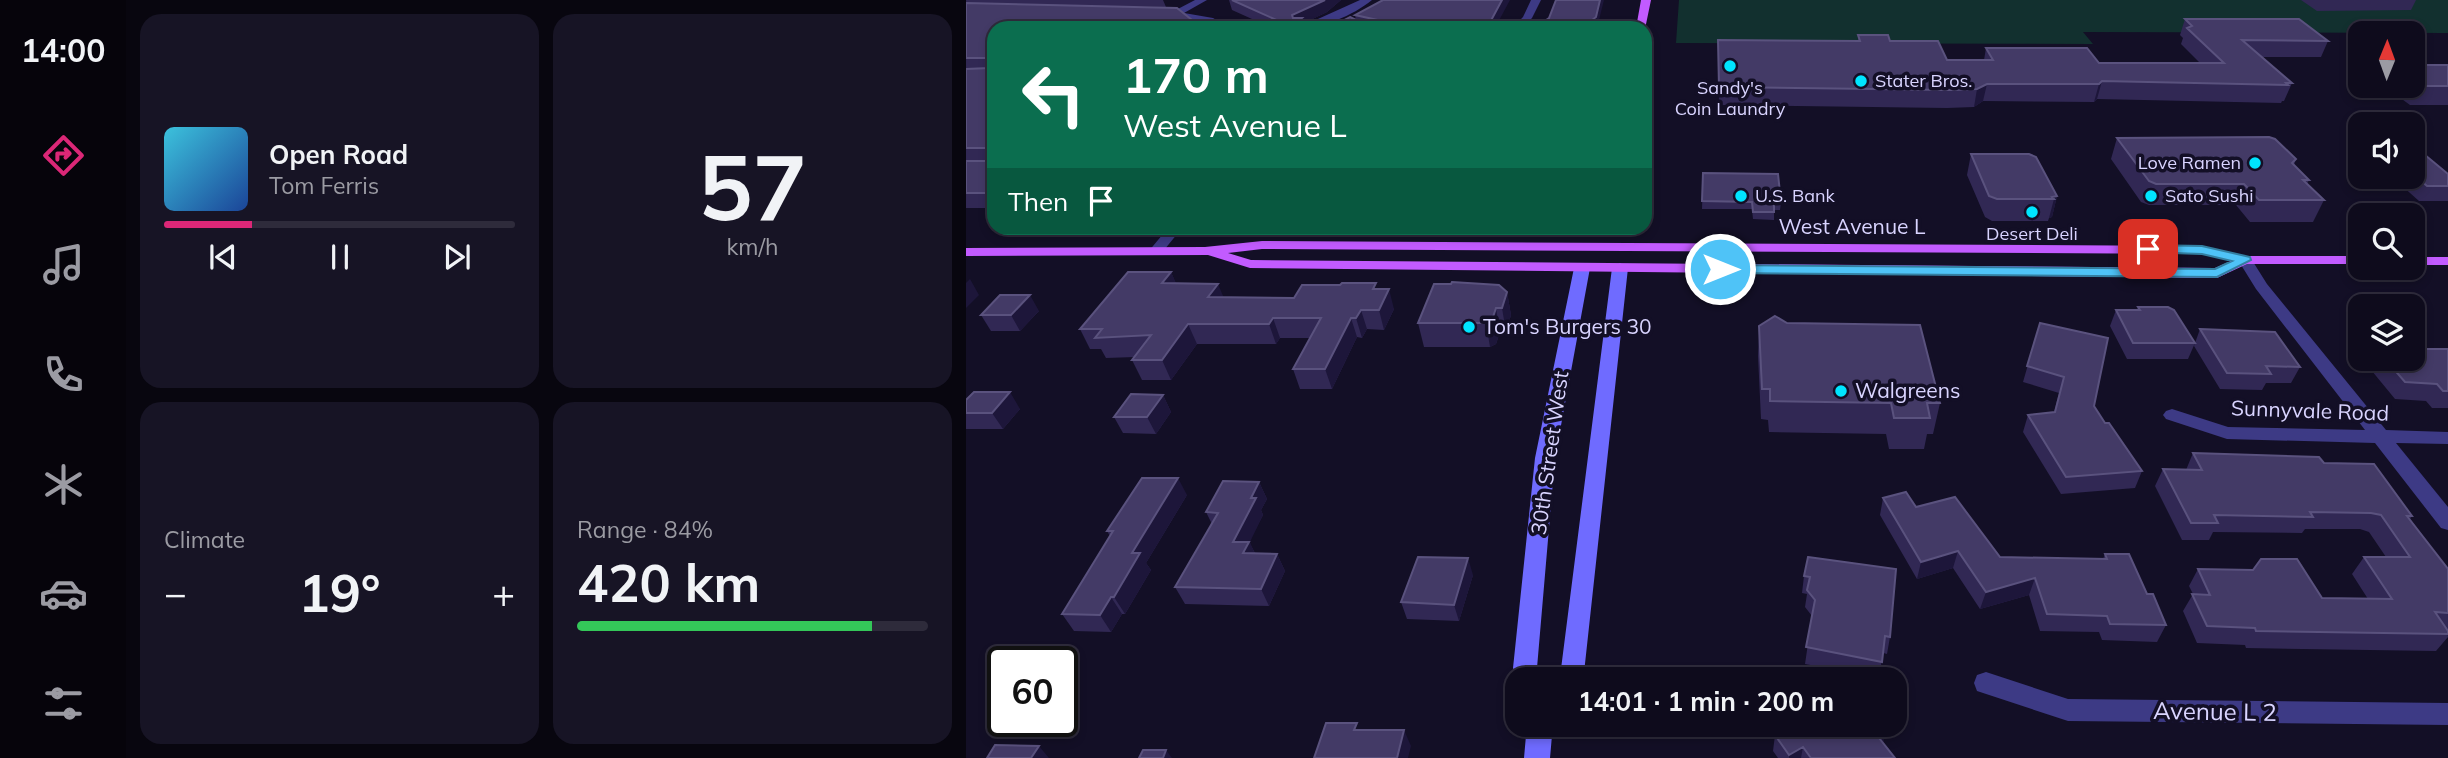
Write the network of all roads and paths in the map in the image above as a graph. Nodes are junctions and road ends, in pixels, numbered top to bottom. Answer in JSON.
{"nodes":[{"id":1,"x":1202,"y":0,"type":"edge"},
{"id":2,"x":1367,"y":0,"type":"edge"},
{"id":3,"x":1536,"y":0,"type":"edge"},
{"id":4,"x":1646,"y":0,"type":"edge"},
{"id":5,"x":1149,"y":11,"type":"edge"},
{"id":6,"x":1177,"y":13,"type":"junction"},
{"id":7,"x":1212,"y":21,"type":"edge"},
{"id":8,"x":1324,"y":21,"type":"edge"},
{"id":9,"x":1524,"y":21,"type":"edge"},
{"id":10,"x":1642,"y":21,"type":"edge"},
{"id":11,"x":1169,"y":235,"type":"edge"},
{"id":12,"x":1589,"y":235,"type":"edge"},
{"id":13,"x":1626,"y":235,"type":"edge"},
{"id":14,"x":1586,"y":246,"type":"junction"},
{"id":15,"x":1625,"y":246,"type":"junction"},
{"id":16,"x":1205,"y":251,"type":"junction"},
{"id":17,"x":966,"y":252,"type":"edge"},
{"id":18,"x":1156,"y":252,"type":"junction"},
{"id":19,"x":2245,"y":260,"type":"junction"},
{"id":20,"x":2348,"y":260,"type":"edge"},
{"id":21,"x":2425,"y":261,"type":"edge"},
{"id":22,"x":2448,"y":261,"type":"edge"},
{"id":23,"x":1582,"y":268,"type":"junction"},
{"id":24,"x":1620,"y":268,"type":"junction"},
{"id":25,"x":2172,"y":415,"type":"dead end"},
{"id":26,"x":2383,"y":438,"type":"junction"},
{"id":27,"x":2448,"y":438,"type":"edge"},
{"id":28,"x":2448,"y":522,"type":"edge"},
{"id":29,"x":1525,"y":667,"type":"edge"},
{"id":30,"x":1573,"y":667,"type":"edge"},
{"id":31,"x":1986,"y":683,"type":"dead end"},
{"id":32,"x":2448,"y":714,"type":"edge"},
{"id":33,"x":1539,"y":737,"type":"edge"},
{"id":34,"x":1537,"y":758,"type":"edge"}],
"edges":[{"from":1,"to":6,"type":"street"},
{"from":2,"to":8,"type":"street"},
{"from":3,"to":9,"type":"street"},
{"from":4,"to":10,"type":"main road"},
{"from":5,"to":6,"type":"street"},
{"from":6,"to":7,"type":"street"},
{"from":11,"to":18,"type":"street"},
{"from":12,"to":14,"type":"main road","name":"30th Street West"},
{"from":13,"to":15,"type":"main road"},
{"from":14,"to":15,"type":"main road","name":"West Avenue L"},
{"from":14,"to":16,"type":"main road","name":"West Avenue L"},
{"from":14,"to":23,"type":"main road","name":"30th Street West"},
{"from":15,"to":19,"type":"main road","name":"West Avenue L"},
{"from":15,"to":24,"type":"main road"},
{"from":16,"to":18,"type":"main road","name":"West Avenue L"},
{"from":16,"to":23,"type":"main road","name":"West Avenue L"},
{"from":17,"to":18,"type":"main road","name":"West Avenue L"},
{"from":19,"to":20,"type":"main road","name":"West Avenue L"},
{"from":19,"to":24,"type":"main road","name":"West Avenue L"},
{"from":19,"to":26,"type":"street"},
{"from":21,"to":22,"type":"main road"},
{"from":23,"to":24,"type":"main road","name":"West Avenue L"},
{"from":23,"to":29,"type":"main road","name":"30th Street West"},
{"from":24,"to":30,"type":"main road"},
{"from":25,"to":26,"type":"street","name":"Sunnyvale Road"},
{"from":26,"to":27,"type":"street","name":"Sunnyvale Road"},
{"from":26,"to":28,"type":"street"},
{"from":31,"to":32,"type":"street","name":"Avenue L 2"},
{"from":33,"to":34,"type":"main road"}]}
